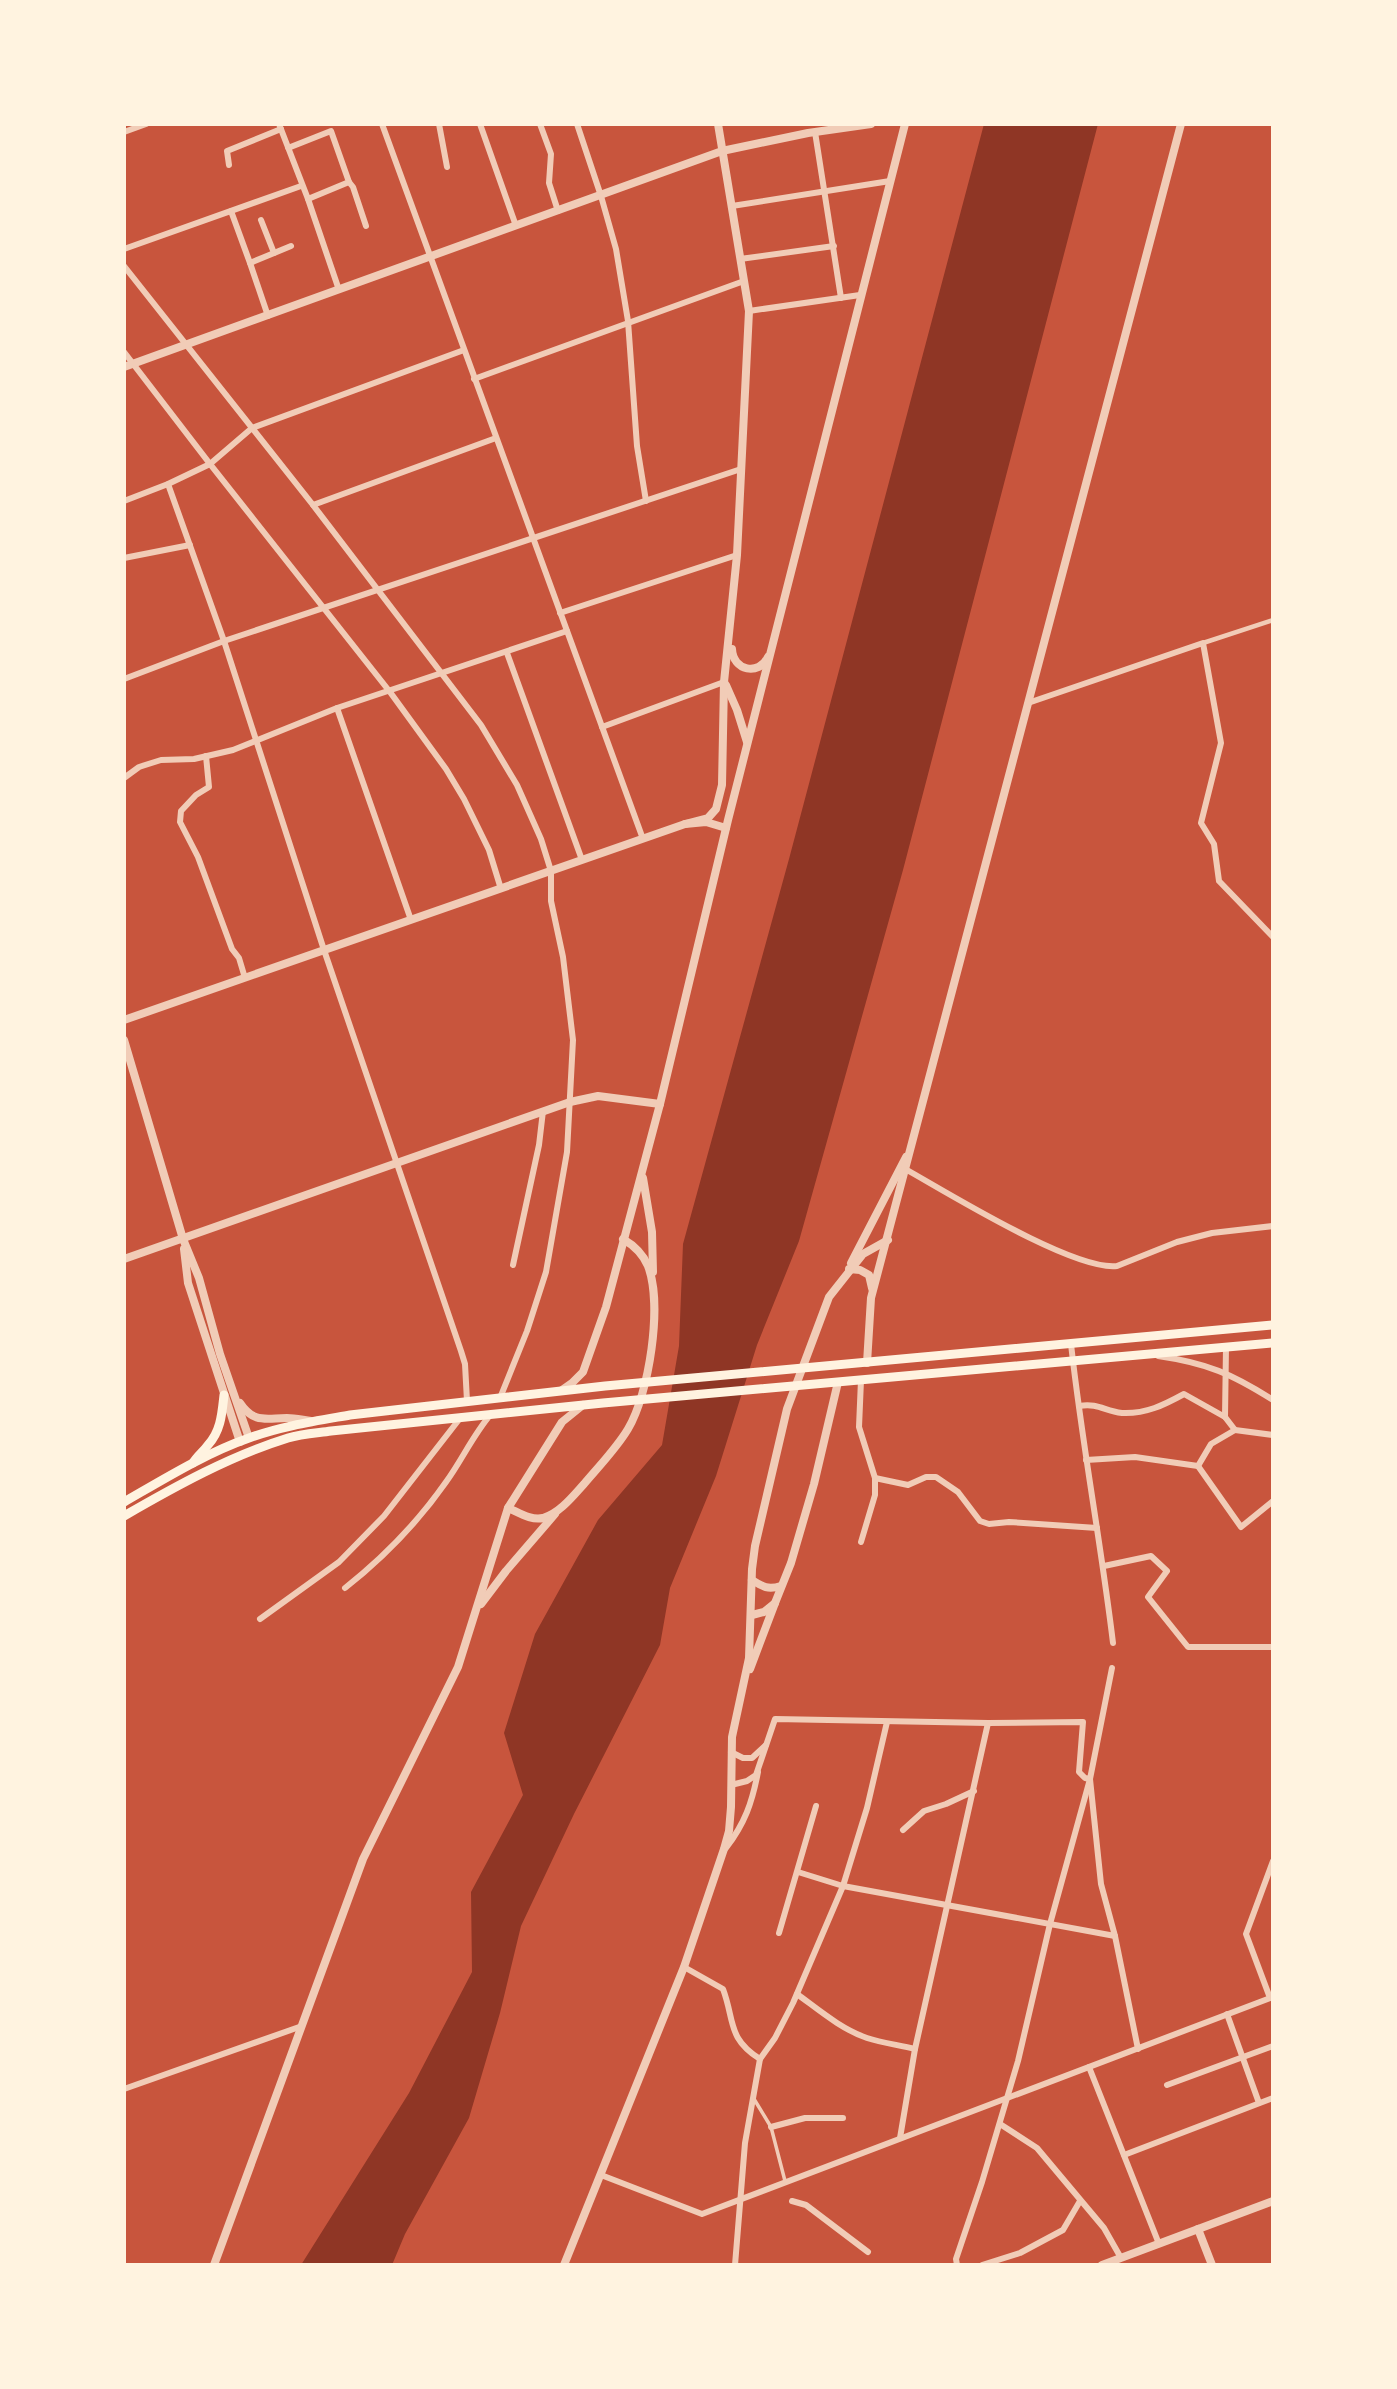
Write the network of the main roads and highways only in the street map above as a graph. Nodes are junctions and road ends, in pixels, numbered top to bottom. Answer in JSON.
{"nodes":[{"id":1,"x":1273,"y":1325,"type":"edge"},
{"id":2,"x":1273,"y":1343,"type":"edge"},
{"id":3,"x":224,"y":1395,"type":"road end"},
{"id":4,"x":250,"y":1438,"type":"junction"},
{"id":5,"x":240,"y":1442,"type":"junction"},
{"id":6,"x":249,"y":1453,"type":"junction"},
{"id":7,"x":192,"y":1465,"type":"junction"},
{"id":8,"x":124,"y":1503,"type":"edge"},
{"id":9,"x":124,"y":1516,"type":"edge"}],
"edges":[{"from":1,"to":4,"type":"main road"},
{"from":2,"to":6,"type":"main road"},
{"from":3,"to":7,"type":"main road"},
{"from":4,"to":5,"type":"main road"},
{"from":4,"to":6,"type":"main road"},
{"from":5,"to":6,"type":"main road"},
{"from":5,"to":7,"type":"main road"},
{"from":6,"to":9,"type":"main road"},
{"from":7,"to":8,"type":"main road"}]}
